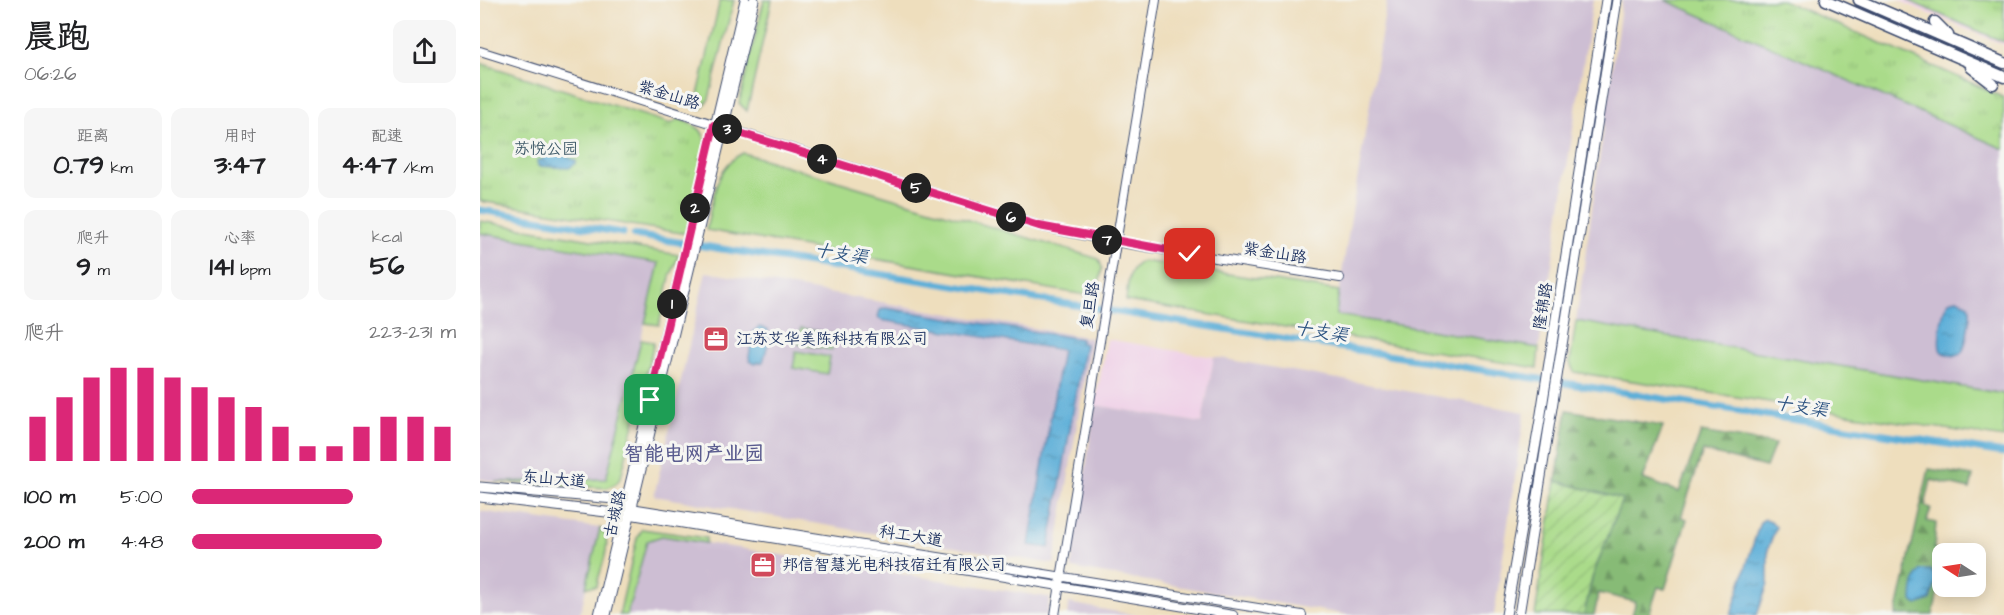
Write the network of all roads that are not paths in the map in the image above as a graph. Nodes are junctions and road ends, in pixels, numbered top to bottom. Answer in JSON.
{"nodes":[{"id":1,"x":745,"y":0,"type":"edge"},
{"id":2,"x":754,"y":0,"type":"edge"},
{"id":3,"x":1156,"y":0,"type":"edge"},
{"id":4,"x":1606,"y":0,"type":"edge"},
{"id":5,"x":1617,"y":0,"type":"edge"},
{"id":6,"x":1826,"y":0,"type":"edge"},
{"id":7,"x":1859,"y":0,"type":"edge"},
{"id":8,"x":1935,"y":22,"type":"dead end"},
{"id":9,"x":1955,"y":42,"type":"junction"},
{"id":10,"x":480,"y":51,"type":"edge"},
{"id":11,"x":1959,"y":58,"type":"junction"},
{"id":12,"x":2004,"y":63,"type":"edge"},
{"id":13,"x":2004,"y":78,"type":"edge"},
{"id":14,"x":1993,"y":84,"type":"dead end"},
{"id":15,"x":719,"y":126,"type":"junction"},
{"id":16,"x":1115,"y":242,"type":"junction"},
{"id":17,"x":1340,"y":278,"type":"dead end"},
{"id":18,"x":1556,"y":353,"type":"junction"},
{"id":19,"x":1545,"y":421,"type":"junction"},
{"id":20,"x":480,"y":487,"type":"edge"},
{"id":21,"x":480,"y":497,"type":"edge"},
{"id":22,"x":627,"y":509,"type":"junction"},
{"id":23,"x":1062,"y":575,"type":"junction"},
{"id":24,"x":1060,"y":587,"type":"junction"},
{"id":25,"x":598,"y":615,"type":"edge"},
{"id":26,"x":606,"y":615,"type":"edge"},
{"id":27,"x":1055,"y":615,"type":"edge"},
{"id":28,"x":1233,"y":615,"type":"edge"},
{"id":29,"x":1302,"y":615,"type":"edge"},
{"id":30,"x":1506,"y":615,"type":"edge"},
{"id":31,"x":1519,"y":615,"type":"edge"}],
"edges":[{"from":1,"to":15,"type":"main road","name":"古城路"},
{"from":2,"to":15,"type":"main road","name":"古城路"},
{"from":3,"to":16,"type":"street","name":"复旦路"},
{"from":4,"to":18,"type":"main road","name":"隆锦路"},
{"from":5,"to":18,"type":"main road","name":"隆锦路"},
{"from":6,"to":11,"type":"main road"},
{"from":7,"to":9,"type":"main road"},
{"from":8,"to":9,"type":"main road"},
{"from":9,"to":12,"type":"main road"},
{"from":10,"to":15,"type":"street","name":"紫金山路"},
{"from":11,"to":13,"type":"main road"},
{"from":11,"to":14,"type":"main road"},
{"from":15,"to":16,"type":"street","name":"紫金山路"},
{"from":15,"to":22,"type":"main road","name":"古城路"},
{"from":16,"to":17,"type":"street","name":"紫金山路"},
{"from":16,"to":23,"type":"street","name":"复旦路"},
{"from":18,"to":19,"type":"main road","name":"隆锦路"},
{"from":19,"to":30,"type":"main road","name":"隆锦路"},
{"from":19,"to":31,"type":"main road","name":"隆锦路"},
{"from":20,"to":22,"type":"main road","name":"东山大道"},
{"from":21,"to":22,"type":"main road","name":"东山大道"},
{"from":22,"to":23,"type":"street","name":"科工大道"},
{"from":22,"to":24,"type":"street","name":"科工大道"},
{"from":22,"to":25,"type":"main road","name":"古城路"},
{"from":22,"to":26,"type":"main road","name":"古城路"},
{"from":23,"to":24,"type":"street","name":"复旦路"},
{"from":23,"to":29,"type":"street","name":"科工大道"},
{"from":24,"to":27,"type":"street","name":"复旦路"},
{"from":24,"to":28,"type":"street","name":"科工大道"}]}
